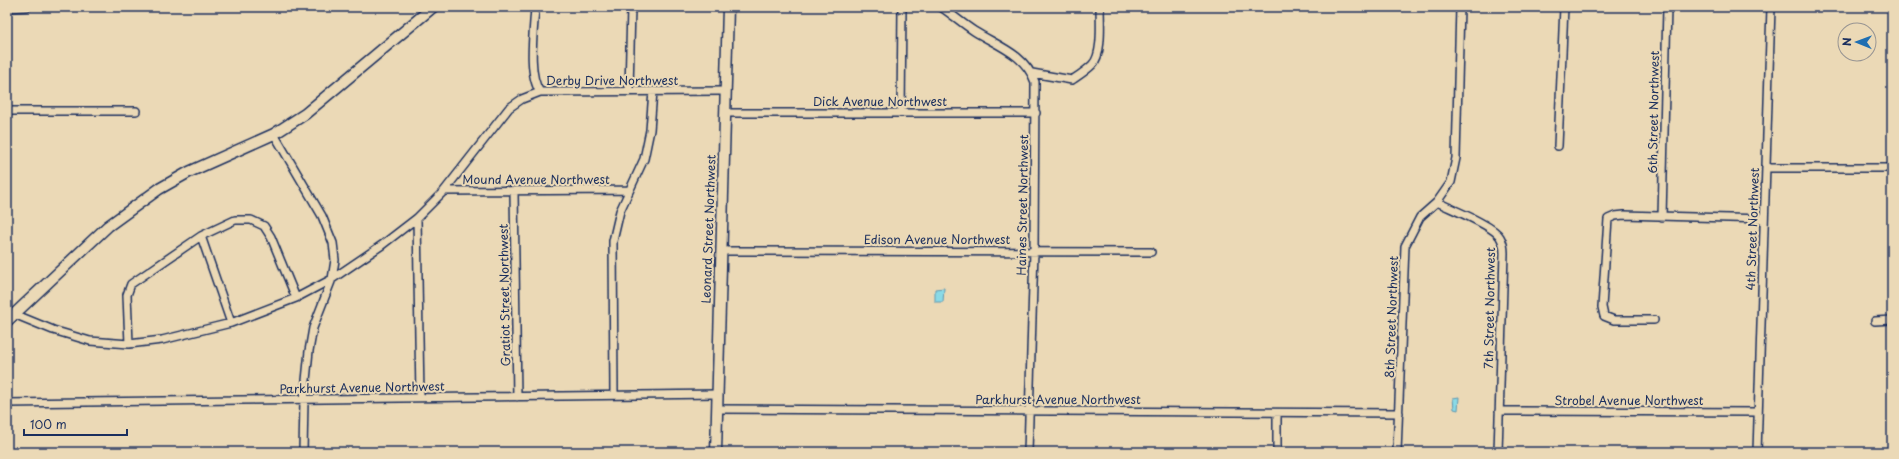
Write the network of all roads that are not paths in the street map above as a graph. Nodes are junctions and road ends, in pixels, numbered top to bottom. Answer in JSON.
{"nodes":[{"id":1,"x":26,"y":7,"type":"edge"},
{"id":2,"x":433,"y":7,"type":"edge"},
{"id":3,"x":535,"y":7,"type":"edge"},
{"id":4,"x":631,"y":7,"type":"edge"},
{"id":5,"x":728,"y":7,"type":"edge"},
{"id":6,"x":902,"y":7,"type":"edge"},
{"id":7,"x":941,"y":7,"type":"edge"},
{"id":8,"x":1100,"y":7,"type":"edge"},
{"id":9,"x":1460,"y":7,"type":"edge"},
{"id":10,"x":1564,"y":7,"type":"edge"},
{"id":11,"x":1667,"y":7,"type":"edge"},
{"id":12,"x":1771,"y":7,"type":"edge"},
{"id":13,"x":7,"y":8,"type":"edge"},
{"id":14,"x":1032,"y":73,"type":"junction"},
{"id":15,"x":629,"y":90,"type":"junction"},
{"id":16,"x":653,"y":91,"type":"junction"},
{"id":17,"x":726,"y":91,"type":"junction"},
{"id":18,"x":540,"y":92,"type":"junction"},
{"id":19,"x":7,"y":111,"type":"edge"},
{"id":20,"x":136,"y":111,"type":"dead end"},
{"id":21,"x":725,"y":113,"type":"junction"},
{"id":22,"x":901,"y":113,"type":"junction"},
{"id":23,"x":1036,"y":113,"type":"junction"},
{"id":24,"x":274,"y":134,"type":"junction"},
{"id":25,"x":1558,"y":146,"type":"dead end"},
{"id":26,"x":1766,"y":168,"type":"junction"},
{"id":27,"x":1892,"y":168,"type":"edge"},
{"id":28,"x":629,"y":190,"type":"junction"},
{"id":29,"x":444,"y":191,"type":"junction"},
{"id":30,"x":514,"y":192,"type":"junction"},
{"id":31,"x":1437,"y":202,"type":"junction"},
{"id":32,"x":1662,"y":217,"type":"junction"},
{"id":33,"x":417,"y":218,"type":"junction"},
{"id":34,"x":1764,"y":219,"type":"junction"},
{"id":35,"x":201,"y":236,"type":"junction"},
{"id":36,"x":722,"y":251,"type":"junction"},
{"id":37,"x":1034,"y":251,"type":"junction"},
{"id":38,"x":1151,"y":252,"type":"dead end"},
{"id":39,"x":332,"y":279,"type":"junction"},
{"id":40,"x":296,"y":298,"type":"junction"},
{"id":41,"x":10,"y":317,"type":"edge"},
{"id":42,"x":1654,"y":320,"type":"dead end"},
{"id":43,"x":1892,"y":320,"type":"edge"},
{"id":44,"x":1875,"y":321,"type":"dead end"},
{"id":45,"x":231,"y":323,"type":"junction"},
{"id":46,"x":129,"y":344,"type":"junction"},
{"id":47,"x":614,"y":394,"type":"junction"},
{"id":48,"x":718,"y":394,"type":"junction"},
{"id":49,"x":420,"y":397,"type":"junction"},
{"id":50,"x":517,"y":397,"type":"junction"},
{"id":51,"x":304,"y":400,"type":"junction"},
{"id":52,"x":7,"y":403,"type":"edge"},
{"id":53,"x":718,"y":409,"type":"junction"},
{"id":54,"x":1029,"y":411,"type":"junction"},
{"id":55,"x":1499,"y":411,"type":"junction"},
{"id":56,"x":1399,"y":412,"type":"junction"},
{"id":57,"x":1758,"y":412,"type":"junction"},
{"id":58,"x":1277,"y":413,"type":"junction"},
{"id":59,"x":303,"y":452,"type":"edge"},
{"id":60,"x":716,"y":452,"type":"edge"},
{"id":61,"x":1028,"y":452,"type":"edge"},
{"id":62,"x":1277,"y":452,"type":"edge"},
{"id":63,"x":1397,"y":452,"type":"edge"},
{"id":64,"x":1498,"y":452,"type":"edge"},
{"id":65,"x":1757,"y":452,"type":"edge"}],
"edges":[{"from":1,"to":13,"type":"street"},
{"from":2,"to":24,"type":"main road"},
{"from":3,"to":18,"type":"street"},
{"from":4,"to":15,"type":"street"},
{"from":5,"to":17,"type":"main road","name":"Leonard Street Northwest"},
{"from":6,"to":22,"type":"street"},
{"from":7,"to":14,"type":"street","name":"Haines Street Northwest"},
{"from":8,"to":14,"type":"street"},
{"from":9,"to":31,"type":"street","name":"8th Street Northwest"},
{"from":10,"to":25,"type":"street"},
{"from":11,"to":32,"type":"street","name":"6th Street Northwest"},
{"from":12,"to":26,"type":"street","name":"4th Street Northwest"},
{"from":14,"to":23,"type":"street","name":"Haines Street Northwest"},
{"from":15,"to":16,"type":"street","name":"Derby Drive Northwest"},
{"from":15,"to":18,"type":"street","name":"Derby Drive Northwest"},
{"from":16,"to":17,"type":"street","name":"Derby Drive Northwest"},
{"from":16,"to":28,"type":"street"},
{"from":17,"to":21,"type":"main road","name":"Leonard Street Northwest"},
{"from":18,"to":29,"type":"street","name":"Derby Drive Northwest"},
{"from":19,"to":20,"type":"street"},
{"from":21,"to":22,"type":"street","name":"Dick Avenue Northwest"},
{"from":21,"to":36,"type":"main road","name":"Leonard Street Northwest"},
{"from":22,"to":23,"type":"street","name":"Dick Avenue Northwest"},
{"from":23,"to":37,"type":"street","name":"Haines Street Northwest"},
{"from":24,"to":39,"type":"street"},
{"from":24,"to":41,"type":"main road"},
{"from":26,"to":27,"type":"street"},
{"from":26,"to":34,"type":"street","name":"4th Street Northwest"},
{"from":28,"to":30,"type":"street","name":"Mound Avenue Northwest"},
{"from":28,"to":47,"type":"street"},
{"from":29,"to":30,"type":"street","name":"Mound Avenue Northwest"},
{"from":29,"to":33,"type":"street","name":"Derby Drive Northwest"},
{"from":30,"to":50,"type":"street","name":"Gratiot Street Northwest"},
{"from":31,"to":55,"type":"street","name":"7th Street Northwest"},
{"from":31,"to":56,"type":"street","name":"8th Street Northwest"},
{"from":32,"to":34,"type":"street"},
{"from":32,"to":42,"type":"street"},
{"from":33,"to":39,"type":"street","name":"Derby Drive Northwest"},
{"from":33,"to":49,"type":"street"},
{"from":34,"to":57,"type":"street","name":"4th Street Northwest"},
{"from":35,"to":40,"type":"street"},
{"from":35,"to":45,"type":"street"},
{"from":35,"to":46,"type":"street"},
{"from":36,"to":37,"type":"street","name":"Edison Avenue Northwest"},
{"from":36,"to":48,"type":"main road","name":"Leonard Street Northwest"},
{"from":37,"to":38,"type":"street","name":"Edison Avenue Northwest"},
{"from":37,"to":54,"type":"street","name":"Haines Street Northwest"},
{"from":39,"to":40,"type":"street","name":"Derby Drive Northwest"},
{"from":39,"to":51,"type":"street"},
{"from":40,"to":45,"type":"street","name":"Derby Drive Northwest"},
{"from":41,"to":46,"type":"street","name":"Derby Drive Northwest"},
{"from":43,"to":44,"type":"street"},
{"from":45,"to":46,"type":"street","name":"Derby Drive Northwest"},
{"from":47,"to":48,"type":"street","name":"Parkhurst Avenue Northwest"},
{"from":47,"to":50,"type":"street","name":"Parkhurst Avenue Northwest"},
{"from":48,"to":53,"type":"main road","name":"Leonard Street Northwest"},
{"from":49,"to":50,"type":"street","name":"Parkhurst Avenue Northwest"},
{"from":49,"to":51,"type":"street","name":"Parkhurst Avenue Northwest"},
{"from":51,"to":52,"type":"street","name":"Parkhurst Avenue Northwest"},
{"from":51,"to":59,"type":"street"},
{"from":53,"to":54,"type":"street","name":"Parkhurst Avenue Northwest"},
{"from":53,"to":60,"type":"main road","name":"Leonard Street Northwest"},
{"from":54,"to":58,"type":"street","name":"Parkhurst Avenue Northwest"},
{"from":54,"to":61,"type":"street","name":"Haines Street Northwest"},
{"from":55,"to":57,"type":"street","name":"Strobel Avenue Northwest"},
{"from":55,"to":64,"type":"street","name":"7th Street Northwest"},
{"from":56,"to":58,"type":"street","name":"Parkhurst Avenue Northwest"},
{"from":56,"to":63,"type":"street","name":"8th Street Northwest"},
{"from":57,"to":65,"type":"street","name":"4th Street Northwest"},
{"from":58,"to":62,"type":"street"}]}
